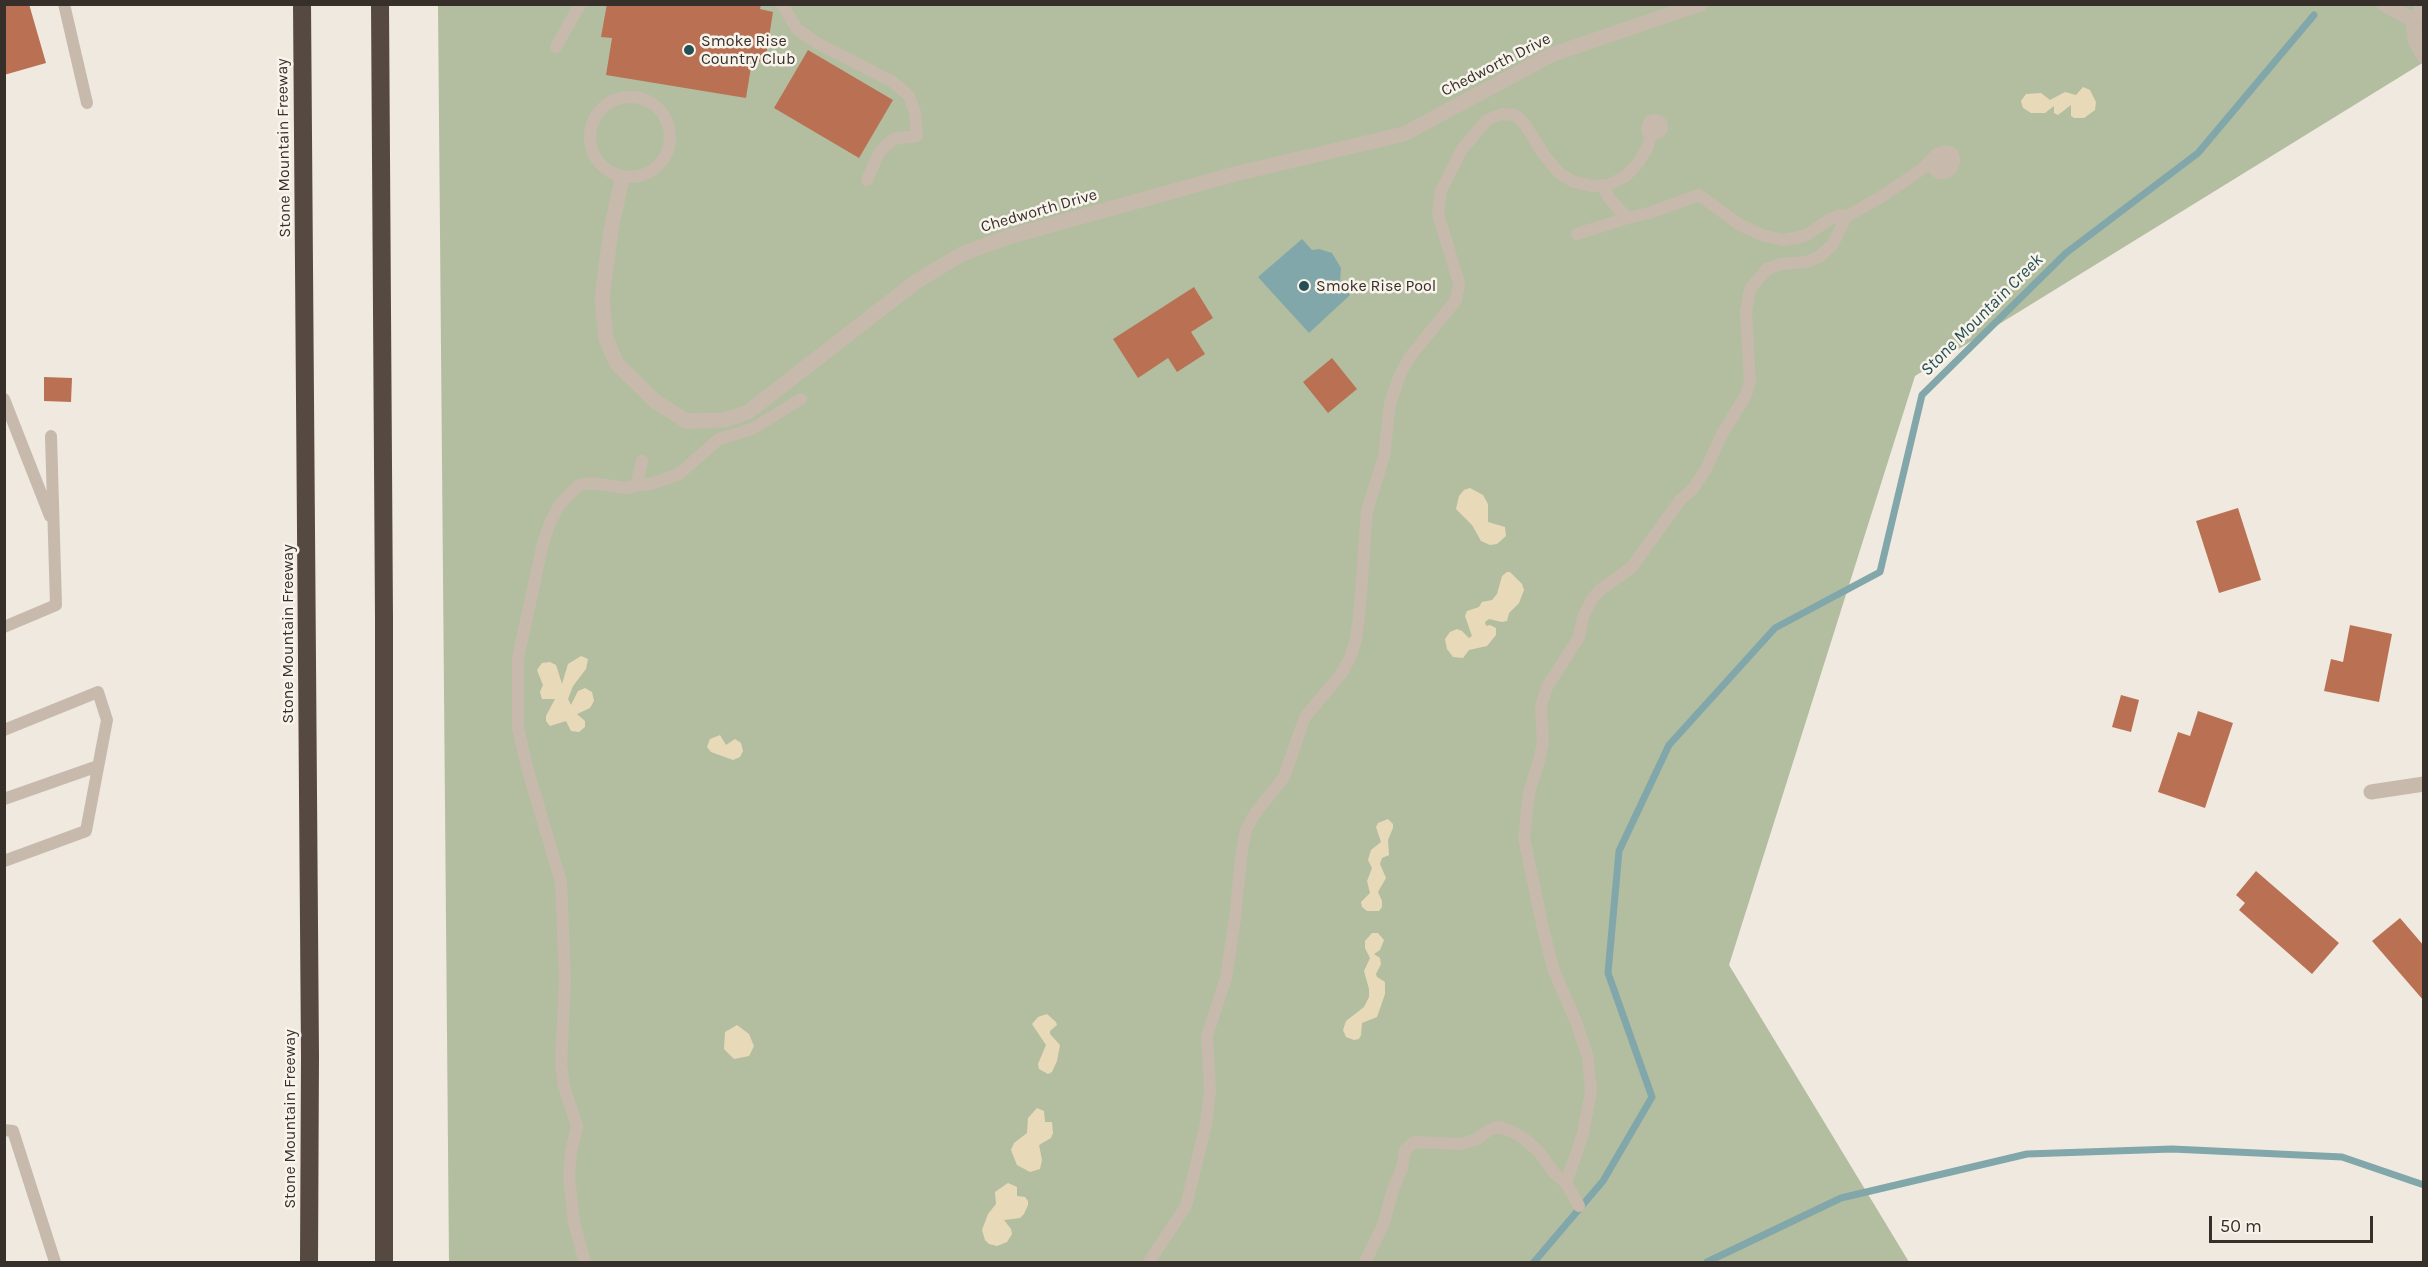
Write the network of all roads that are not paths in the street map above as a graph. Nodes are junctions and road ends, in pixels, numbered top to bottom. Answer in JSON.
{"nodes":[{"id":1,"x":64,"y":4,"type":"edge"},
{"id":2,"x":302,"y":4,"type":"edge"},
{"id":3,"x":380,"y":4,"type":"edge"},
{"id":4,"x":580,"y":4,"type":"edge"},
{"id":5,"x":782,"y":4,"type":"edge"},
{"id":6,"x":1700,"y":4,"type":"edge"},
{"id":7,"x":2384,"y":4,"type":"edge"},
{"id":8,"x":2424,"y":7,"type":"edge"},
{"id":9,"x":2413,"y":20,"type":"junction"},
{"id":10,"x":556,"y":47,"type":"dead end"},
{"id":11,"x":2424,"y":56,"type":"edge"},
{"id":12,"x":87,"y":103,"type":"dead end"},
{"id":13,"x":1656,"y":128,"type":"dead end"},
{"id":14,"x":1943,"y":163,"type":"dead end"},
{"id":15,"x":622,"y":178,"type":"junction"},
{"id":16,"x":867,"y":180,"type":"dead end"},
{"id":17,"x":1602,"y":185,"type":"junction"},
{"id":18,"x":1846,"y":217,"type":"junction"},
{"id":19,"x":1627,"y":218,"type":"junction"},
{"id":20,"x":1577,"y":234,"type":"dead end"},
{"id":21,"x":4,"y":399,"type":"edge"},
{"id":22,"x":801,"y":399,"type":"dead end"},
{"id":23,"x":51,"y":436,"type":"dead end"},
{"id":24,"x":642,"y":461,"type":"dead end"},
{"id":25,"x":636,"y":486,"type":"junction"},
{"id":26,"x":54,"y":525,"type":"junction"},
{"id":27,"x":4,"y":627,"type":"edge"},
{"id":28,"x":4,"y":729,"type":"edge"},
{"id":29,"x":98,"y":766,"type":"junction"},
{"id":30,"x":2424,"y":784,"type":"edge"},
{"id":31,"x":2371,"y":792,"type":"dead end"},
{"id":32,"x":4,"y":800,"type":"edge"},
{"id":33,"x":4,"y":861,"type":"edge"},
{"id":34,"x":4,"y":1130,"type":"edge"},
{"id":35,"x":1566,"y":1183,"type":"junction"},
{"id":36,"x":1579,"y":1206,"type":"dead end"},
{"id":37,"x":55,"y":1263,"type":"edge"},
{"id":38,"x":309,"y":1263,"type":"edge"},
{"id":39,"x":384,"y":1263,"type":"edge"},
{"id":40,"x":585,"y":1263,"type":"edge"},
{"id":41,"x":1149,"y":1263,"type":"edge"},
{"id":42,"x":1365,"y":1263,"type":"edge"}],
"edges":[{"from":1,"to":12,"type":"lane"},
{"from":2,"to":38,"type":"highway","name":"Stone Mountain Freeway"},
{"from":3,"to":39,"type":"highway"},
{"from":4,"to":10,"type":"lane"},
{"from":5,"to":16,"type":"lane"},
{"from":6,"to":15,"type":"street","name":"Chedworth Drive"},
{"from":7,"to":9,"type":"street"},
{"from":8,"to":9,"type":"street"},
{"from":9,"to":11,"type":"street"},
{"from":13,"to":17,"type":"lane"},
{"from":14,"to":18,"type":"lane"},
{"from":15,"to":15,"type":"lane"},
{"from":17,"to":19,"type":"lane"},
{"from":17,"to":41,"type":"lane"},
{"from":18,"to":19,"type":"lane"},
{"from":18,"to":35,"type":"lane"},
{"from":19,"to":20,"type":"lane"},
{"from":21,"to":26,"type":"lane"},
{"from":22,"to":25,"type":"lane"},
{"from":23,"to":26,"type":"lane"},
{"from":24,"to":25,"type":"lane"},
{"from":25,"to":40,"type":"lane"},
{"from":26,"to":27,"type":"lane"},
{"from":28,"to":29,"type":"lane"},
{"from":29,"to":32,"type":"lane"},
{"from":29,"to":33,"type":"lane"},
{"from":30,"to":31,"type":"street"},
{"from":34,"to":37,"type":"lane"},
{"from":35,"to":36,"type":"lane"},
{"from":35,"to":42,"type":"lane"}]}
